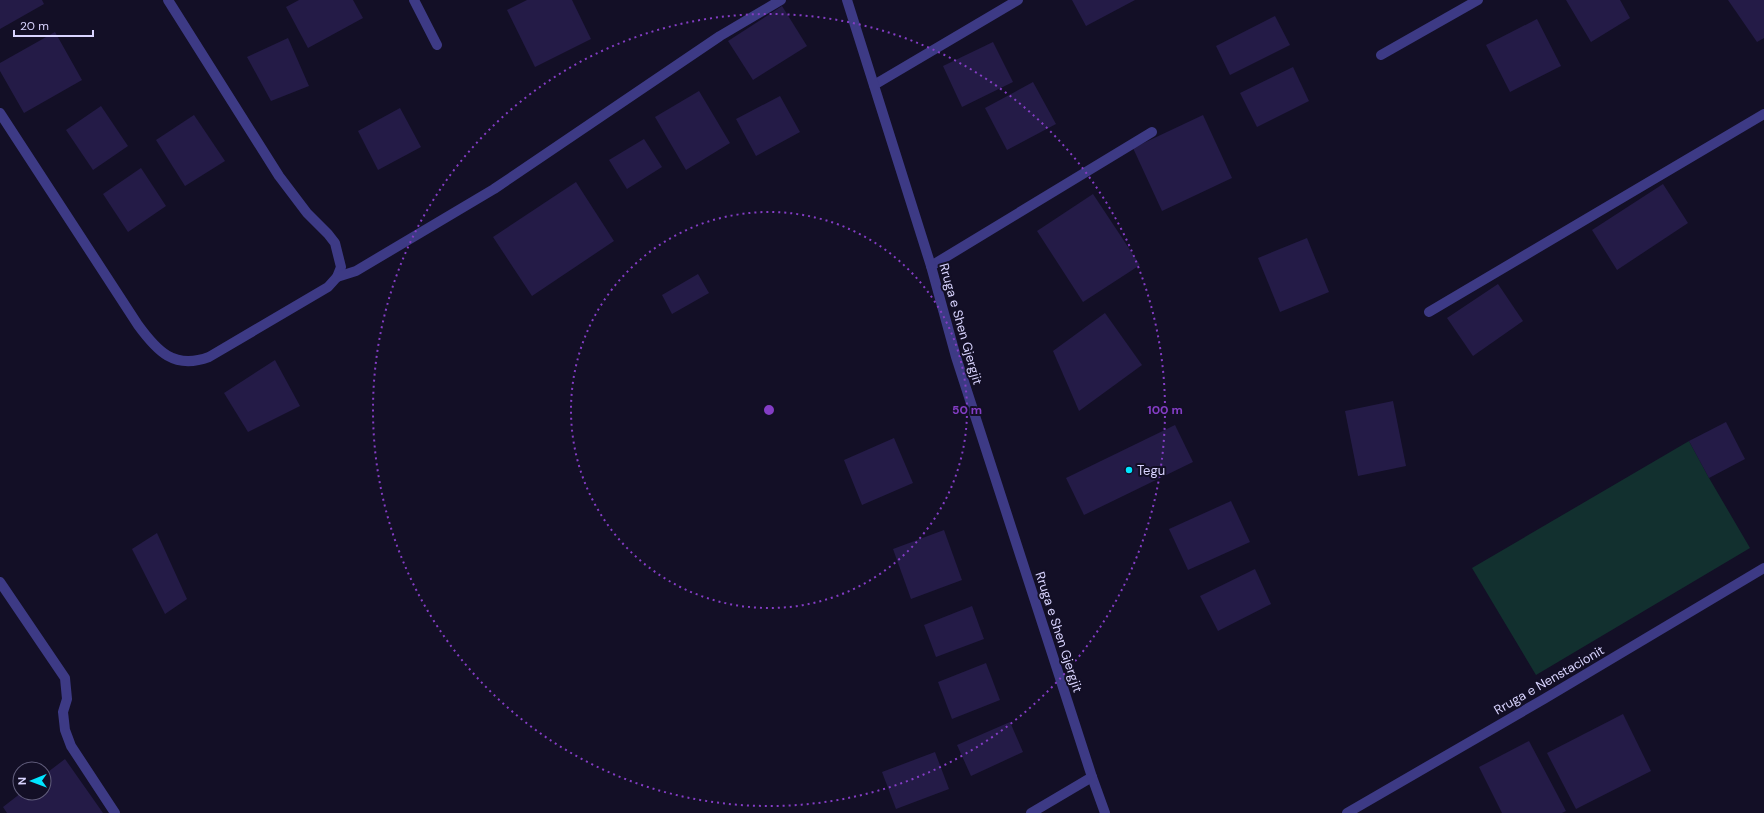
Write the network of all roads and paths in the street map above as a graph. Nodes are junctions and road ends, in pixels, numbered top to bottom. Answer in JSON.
{"nodes":[{"id":1,"x":168,"y":0,"type":"edge"},
{"id":2,"x":414,"y":0,"type":"edge"},
{"id":3,"x":781,"y":0,"type":"edge"},
{"id":4,"x":848,"y":0,"type":"edge"},
{"id":5,"x":1018,"y":0,"type":"edge"},
{"id":6,"x":1478,"y":0,"type":"edge"},
{"id":7,"x":438,"y":45,"type":"dead end"},
{"id":8,"x":1381,"y":56,"type":"dead end"},
{"id":9,"x":874,"y":85,"type":"junction"},
{"id":10,"x":0,"y":112,"type":"edge"},
{"id":11,"x":1764,"y":114,"type":"edge"},
{"id":12,"x":1152,"y":132,"type":"dead end"},
{"id":13,"x":931,"y":266,"type":"junction"},
{"id":14,"x":337,"y":277,"type":"junction"},
{"id":15,"x":1429,"y":312,"type":"dead end"},
{"id":16,"x":1764,"y":568,"type":"edge"},
{"id":17,"x":0,"y":582,"type":"edge"},
{"id":18,"x":1092,"y":777,"type":"junction"},
{"id":19,"x":115,"y":813,"type":"edge"},
{"id":20,"x":1031,"y":813,"type":"edge"},
{"id":21,"x":1105,"y":813,"type":"edge"},
{"id":22,"x":1347,"y":813,"type":"edge"}],
"edges":[{"from":1,"to":14,"type":"street"},
{"from":2,"to":7,"type":"street"},
{"from":3,"to":14,"type":"street"},
{"from":4,"to":9,"type":"street","name":"Rruga e Shen Gjergjit"},
{"from":5,"to":9,"type":"street"},
{"from":6,"to":8,"type":"street"},
{"from":9,"to":13,"type":"street","name":"Rruga e Shen Gjergjit"},
{"from":10,"to":14,"type":"street"},
{"from":11,"to":15,"type":"street"},
{"from":12,"to":13,"type":"street"},
{"from":13,"to":18,"type":"street","name":"Rruga e Shen Gjergjit"},
{"from":16,"to":22,"type":"street","name":"Rruga e Nenstacionit"},
{"from":17,"to":19,"type":"street"},
{"from":18,"to":20,"type":"street"},
{"from":18,"to":21,"type":"street","name":"Rruga e Shen Gjergjit"}]}
